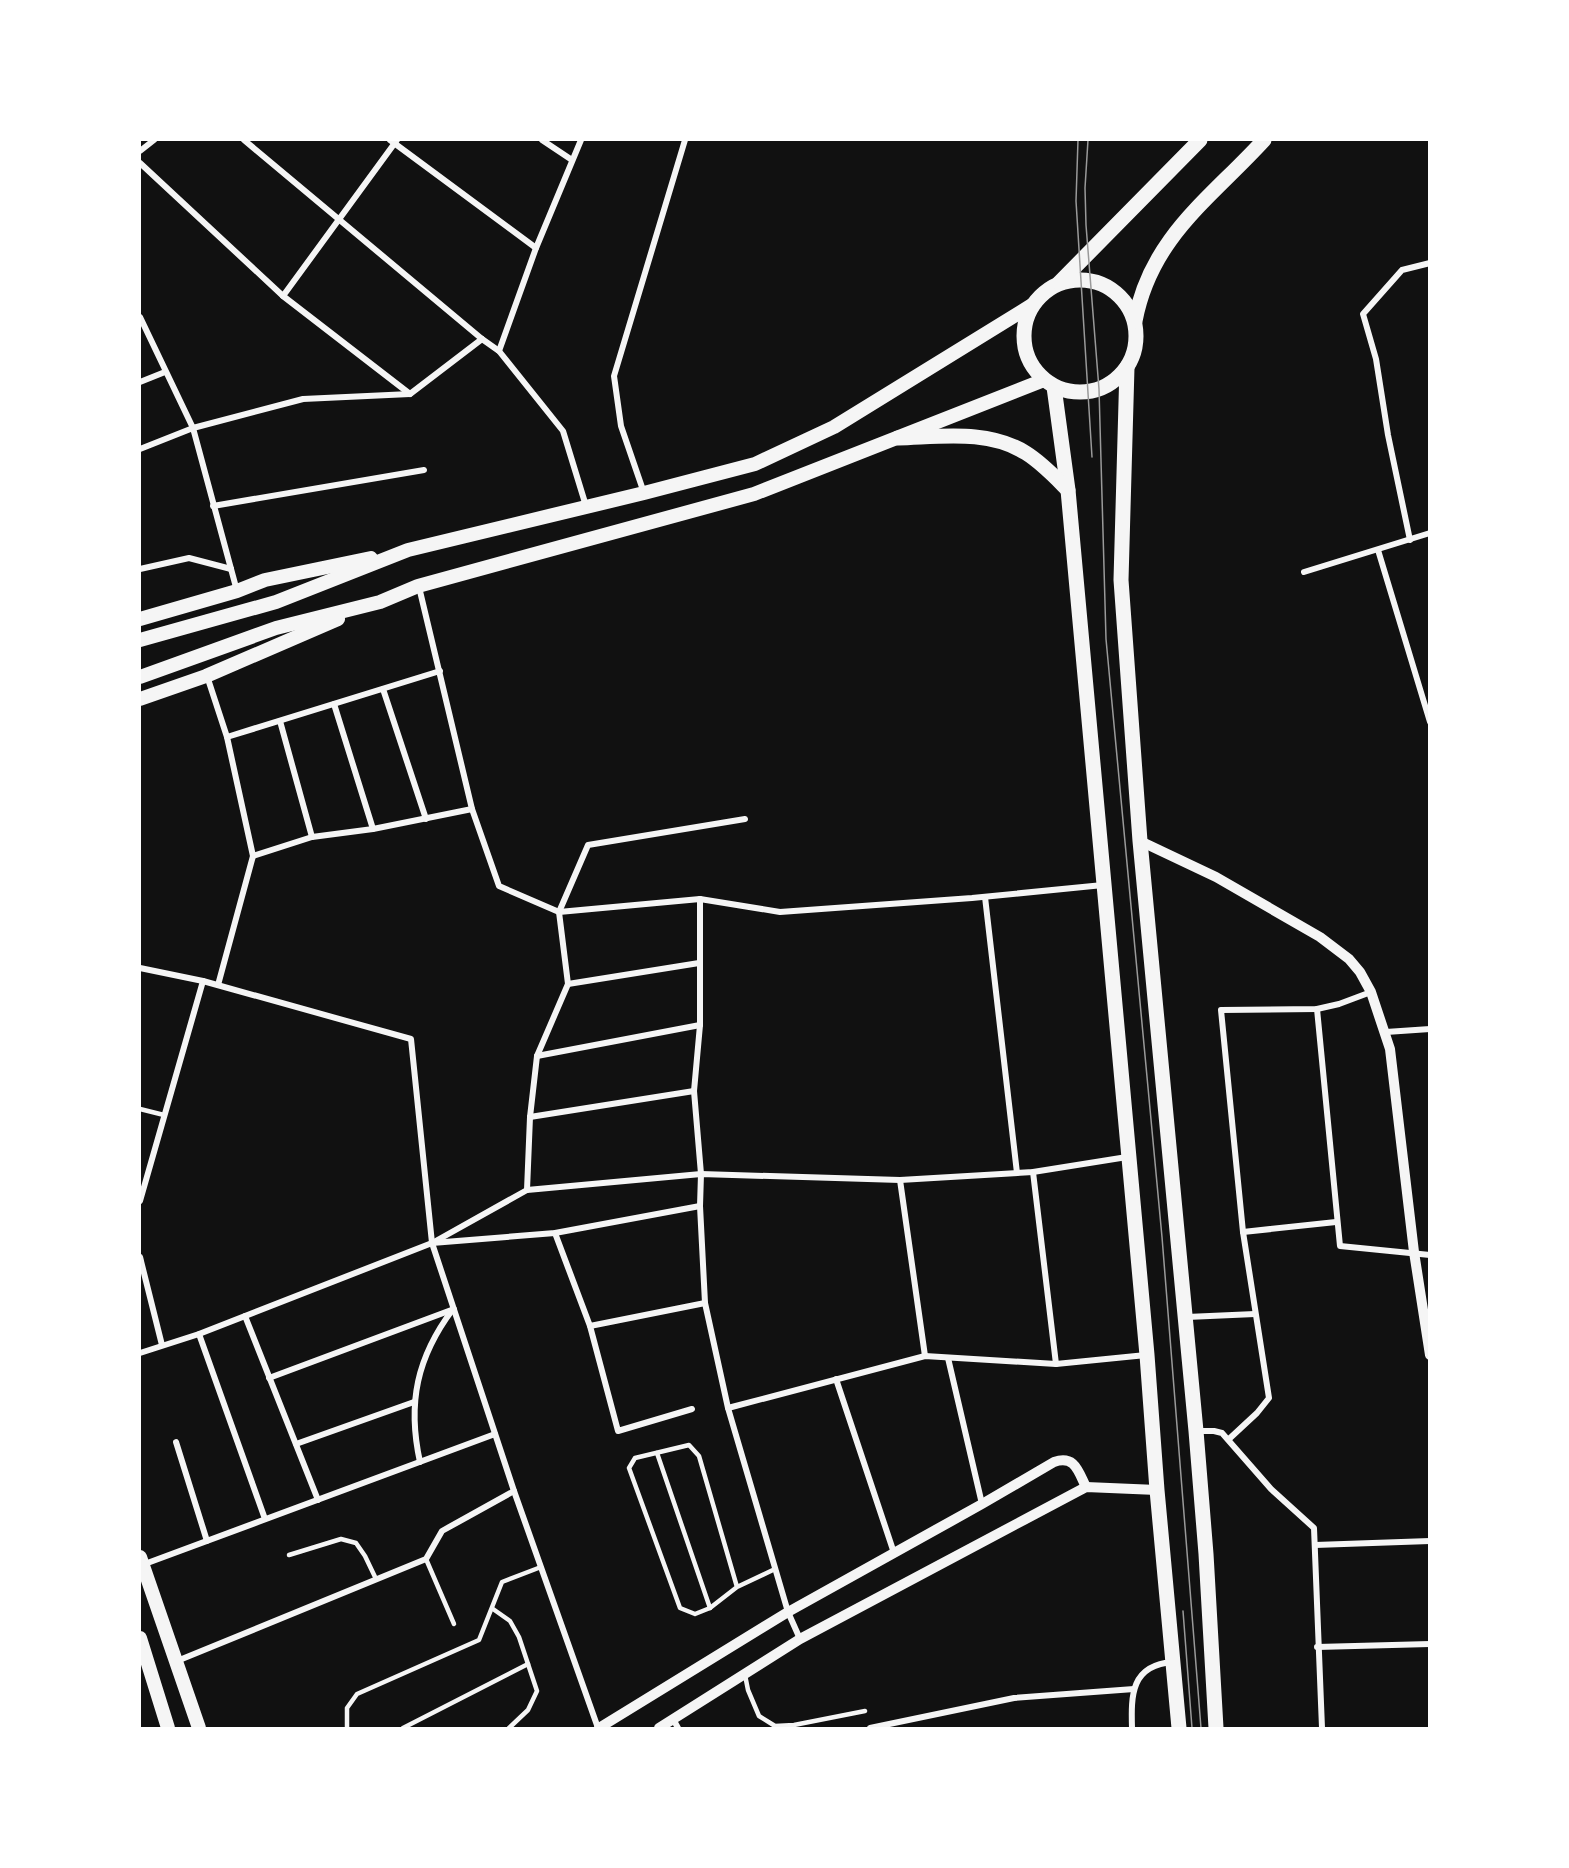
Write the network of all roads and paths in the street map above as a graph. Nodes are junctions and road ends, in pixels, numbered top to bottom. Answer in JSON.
{"nodes":[{"id":1,"x":154,"y":140,"type":"edge"},
{"id":2,"x":244,"y":140,"type":"edge"},
{"id":3,"x":542,"y":140,"type":"edge"},
{"id":4,"x":581,"y":140,"type":"edge"},
{"id":5,"x":686,"y":140,"type":"edge"},
{"id":6,"x":1200,"y":140,"type":"edge"},
{"id":7,"x":1264,"y":140,"type":"edge"},
{"id":8,"x":393,"y":141,"type":"edge"},
{"id":9,"x":140,"y":150,"type":"edge"},
{"id":10,"x":572,"y":160,"type":"junction"},
{"id":11,"x":140,"y":163,"type":"edge"},
{"id":12,"x":340,"y":219,"type":"junction"},
{"id":13,"x":536,"y":248,"type":"junction"},
{"id":14,"x":1430,"y":263,"type":"edge"},
{"id":15,"x":1059,"y":283,"type":"junction"},
{"id":16,"x":283,"y":296,"type":"junction"},
{"id":17,"x":1032,"y":305,"type":"junction"},
{"id":18,"x":140,"y":317,"type":"edge"},
{"id":19,"x":1134,"y":321,"type":"junction"},
{"id":20,"x":482,"y":339,"type":"junction"},
{"id":21,"x":499,"y":351,"type":"junction"},
{"id":22,"x":1127,"y":367,"type":"junction"},
{"id":23,"x":165,"y":372,"type":"junction"},
{"id":24,"x":140,"y":382,"type":"edge"},
{"id":25,"x":1049,"y":384,"type":"junction"},
{"id":26,"x":410,"y":394,"type":"junction"},
{"id":27,"x":192,"y":428,"type":"junction"},
{"id":28,"x":898,"y":438,"type":"junction"},
{"id":29,"x":140,"y":449,"type":"edge"},
{"id":30,"x":424,"y":470,"type":"dead end"},
{"id":31,"x":1068,"y":490,"type":"junction"},
{"id":32,"x":644,"y":493,"type":"junction"},
{"id":33,"x":213,"y":506,"type":"junction"},
{"id":34,"x":586,"y":506,"type":"junction"},
{"id":35,"x":1430,"y":533,"type":"edge"},
{"id":36,"x":1410,"y":540,"type":"junction"},
{"id":37,"x":408,"y":550,"type":"junction"},
{"id":38,"x":1378,"y":550,"type":"junction"},
{"id":39,"x":231,"y":568,"type":"junction"},
{"id":40,"x":140,"y":569,"type":"edge"},
{"id":41,"x":1304,"y":572,"type":"dead end"},
{"id":42,"x":418,"y":586,"type":"junction"},
{"id":43,"x":237,"y":591,"type":"junction"},
{"id":44,"x":380,"y":602,"type":"junction"},
{"id":45,"x":140,"y":619,"type":"edge"},
{"id":46,"x":140,"y":640,"type":"edge"},
{"id":47,"x":440,"y":671,"type":"junction"},
{"id":48,"x":206,"y":676,"type":"junction"},
{"id":49,"x":140,"y":677,"type":"edge"},
{"id":50,"x":383,"y":689,"type":"junction"},
{"id":51,"x":140,"y":699,"type":"edge"},
{"id":52,"x":334,"y":704,"type":"junction"},
{"id":53,"x":280,"y":721,"type":"junction"},
{"id":54,"x":1430,"y":722,"type":"edge"},
{"id":55,"x":227,"y":737,"type":"junction"},
{"id":56,"x":472,"y":809,"type":"junction"},
{"id":57,"x":426,"y":819,"type":"junction"},
{"id":58,"x":745,"y":819,"type":"dead end"},
{"id":59,"x":373,"y":829,"type":"junction"},
{"id":60,"x":312,"y":837,"type":"junction"},
{"id":61,"x":1140,"y":841,"type":"junction"},
{"id":62,"x":253,"y":856,"type":"junction"},
{"id":63,"x":1104,"y":885,"type":"junction"},
{"id":64,"x":985,"y":897,"type":"junction"},
{"id":65,"x":700,"y":899,"type":"junction"},
{"id":66,"x":559,"y":912,"type":"junction"},
{"id":67,"x":699,"y":963,"type":"junction"},
{"id":68,"x":140,"y":968,"type":"edge"},
{"id":69,"x":203,"y":981,"type":"junction"},
{"id":70,"x":568,"y":984,"type":"junction"},
{"id":71,"x":218,"y":985,"type":"junction"},
{"id":72,"x":1371,"y":992,"type":"junction"},
{"id":73,"x":1317,"y":1009,"type":"junction"},
{"id":74,"x":700,"y":1025,"type":"junction"},
{"id":75,"x":1430,"y":1029,"type":"edge"},
{"id":76,"x":1386,"y":1032,"type":"junction"},
{"id":77,"x":537,"y":1056,"type":"junction"},
{"id":78,"x":694,"y":1091,"type":"junction"},
{"id":79,"x":140,"y":1109,"type":"edge"},
{"id":80,"x":164,"y":1116,"type":"junction"},
{"id":81,"x":530,"y":1117,"type":"junction"},
{"id":82,"x":1129,"y":1157,"type":"junction"},
{"id":83,"x":1033,"y":1172,"type":"junction"},
{"id":84,"x":1017,"y":1173,"type":"junction"},
{"id":85,"x":701,"y":1174,"type":"junction"},
{"id":86,"x":900,"y":1179,"type":"junction"},
{"id":87,"x":527,"y":1190,"type":"junction"},
{"id":88,"x":140,"y":1201,"type":"edge"},
{"id":89,"x":700,"y":1206,"type":"junction"},
{"id":90,"x":1336,"y":1222,"type":"junction"},
{"id":91,"x":1244,"y":1232,"type":"junction"},
{"id":92,"x":555,"y":1233,"type":"junction"},
{"id":93,"x":432,"y":1243,"type":"junction"},
{"id":94,"x":1414,"y":1252,"type":"junction"},
{"id":95,"x":1430,"y":1254,"type":"edge"},
{"id":96,"x":140,"y":1257,"type":"edge"},
{"id":97,"x":705,"y":1303,"type":"junction"},
{"id":98,"x":454,"y":1309,"type":"junction"},
{"id":99,"x":1255,"y":1314,"type":"junction"},
{"id":100,"x":245,"y":1316,"type":"junction"},
{"id":101,"x":1186,"y":1317,"type":"junction"},
{"id":102,"x":590,"y":1326,"type":"junction"},
{"id":103,"x":199,"y":1334,"type":"junction"},
{"id":104,"x":162,"y":1346,"type":"junction"},
{"id":105,"x":140,"y":1353,"type":"edge"},
{"id":106,"x":1147,"y":1355,"type":"junction"},
{"id":107,"x":1430,"y":1355,"type":"edge"},
{"id":108,"x":925,"y":1356,"type":"junction"},
{"id":109,"x":948,"y":1358,"type":"junction"},
{"id":110,"x":1056,"y":1365,"type":"junction"},
{"id":111,"x":269,"y":1378,"type":"junction"},
{"id":112,"x":836,"y":1379,"type":"junction"},
{"id":113,"x":414,"y":1402,"type":"junction"},
{"id":114,"x":728,"y":1408,"type":"junction"},
{"id":115,"x":692,"y":1409,"type":"dead end"},
{"id":116,"x":1196,"y":1431,"type":"junction"},
{"id":117,"x":495,"y":1434,"type":"junction"},
{"id":118,"x":1229,"y":1439,"type":"junction"},
{"id":119,"x":176,"y":1442,"type":"dead end"},
{"id":120,"x":296,"y":1444,"type":"junction"},
{"id":121,"x":657,"y":1453,"type":"junction"},
{"id":122,"x":420,"y":1462,"type":"junction"},
{"id":123,"x":1086,"y":1487,"type":"junction"},
{"id":124,"x":1157,"y":1490,"type":"junction"},
{"id":125,"x":514,"y":1491,"type":"junction"},
{"id":126,"x":318,"y":1500,"type":"junction"},
{"id":127,"x":982,"y":1504,"type":"junction"},
{"id":128,"x":266,"y":1519,"type":"junction"},
{"id":129,"x":207,"y":1541,"type":"junction"},
{"id":130,"x":1430,"y":1541,"type":"edge"},
{"id":131,"x":1315,"y":1545,"type":"junction"},
{"id":132,"x":894,"y":1553,"type":"junction"},
{"id":133,"x":289,"y":1555,"type":"dead end"},
{"id":134,"x":426,"y":1559,"type":"junction"},
{"id":135,"x":141,"y":1561,"type":"edge"},
{"id":136,"x":541,"y":1567,"type":"junction"},
{"id":137,"x":775,"y":1569,"type":"junction"},
{"id":138,"x":376,"y":1579,"type":"junction"},
{"id":139,"x":737,"y":1587,"type":"junction"},
{"id":140,"x":710,"y":1608,"type":"junction"},
{"id":141,"x":493,"y":1609,"type":"junction"},
{"id":142,"x":788,"y":1612,"type":"junction"},
{"id":143,"x":454,"y":1624,"type":"dead end"},
{"id":144,"x":140,"y":1638,"type":"edge"},
{"id":145,"x":800,"y":1640,"type":"junction"},
{"id":146,"x":1430,"y":1644,"type":"edge"},
{"id":147,"x":1317,"y":1647,"type":"junction"},
{"id":148,"x":174,"y":1662,"type":"junction"},
{"id":149,"x":1174,"y":1662,"type":"junction"},
{"id":150,"x":528,"y":1664,"type":"junction"},
{"id":151,"x":745,"y":1674,"type":"junction"},
{"id":152,"x":1134,"y":1689,"type":"junction"},
{"id":153,"x":1213,"y":1690,"type":"junction"},
{"id":154,"x":865,"y":1711,"type":"dead end"},
{"id":155,"x":676,"y":1724,"type":"edge"},
{"id":156,"x":887,"y":1727,"type":"edge"},
{"id":157,"x":168,"y":1728,"type":"edge"},
{"id":158,"x":199,"y":1728,"type":"edge"},
{"id":159,"x":347,"y":1728,"type":"edge"},
{"id":160,"x":403,"y":1728,"type":"edge"},
{"id":161,"x":508,"y":1728,"type":"edge"},
{"id":162,"x":599,"y":1728,"type":"edge"},
{"id":163,"x":659,"y":1728,"type":"edge"},
{"id":164,"x":870,"y":1728,"type":"edge"},
{"id":165,"x":1132,"y":1728,"type":"edge"},
{"id":166,"x":1173,"y":1728,"type":"edge"},
{"id":167,"x":1179,"y":1728,"type":"edge"},
{"id":168,"x":1216,"y":1728,"type":"edge"},
{"id":169,"x":1224,"y":1728,"type":"edge"},
{"id":170,"x":1322,"y":1728,"type":"edge"}],
"edges":[{"from":1,"to":9,"type":"street"},
{"from":2,"to":12,"type":"street"},
{"from":3,"to":10,"type":"street"},
{"from":4,"to":10,"type":"street"},
{"from":5,"to":32,"type":"street"},
{"from":6,"to":15,"type":"highway"},
{"from":7,"to":19,"type":"highway"},
{"from":8,"to":12,"type":"street"},
{"from":8,"to":13,"type":"street"},
{"from":10,"to":13,"type":"street"},
{"from":11,"to":16,"type":"street"},
{"from":12,"to":16,"type":"street"},
{"from":12,"to":20,"type":"street"},
{"from":13,"to":21,"type":"street"},
{"from":14,"to":36,"type":"street"},
{"from":15,"to":17,"type":"highway"},
{"from":15,"to":19,"type":"highway"},
{"from":16,"to":26,"type":"street"},
{"from":17,"to":25,"type":"highway"},
{"from":17,"to":32,"type":"main road"},
{"from":18,"to":23,"type":"street"},
{"from":19,"to":22,"type":"highway"},
{"from":20,"to":21,"type":"street"},
{"from":20,"to":26,"type":"street"},
{"from":21,"to":34,"type":"street"},
{"from":22,"to":25,"type":"highway"},
{"from":22,"to":61,"type":"highway"},
{"from":23,"to":24,"type":"street"},
{"from":23,"to":27,"type":"street"},
{"from":25,"to":28,"type":"main road"},
{"from":25,"to":31,"type":"highway"},
{"from":26,"to":27,"type":"street"},
{"from":27,"to":29,"type":"street"},
{"from":27,"to":33,"type":"street"},
{"from":28,"to":31,"type":"highway"},
{"from":28,"to":42,"type":"main road"},
{"from":30,"to":33,"type":"street"},
{"from":31,"to":63,"type":"highway"},
{"from":32,"to":34,"type":"main road"},
{"from":33,"to":39,"type":"street"},
{"from":34,"to":37,"type":"main road"},
{"from":35,"to":36,"type":"street"},
{"from":36,"to":38,"type":"street"},
{"from":37,"to":43,"type":"main road"},
{"from":37,"to":46,"type":"main road"},
{"from":38,"to":41,"type":"street"},
{"from":38,"to":54,"type":"street"},
{"from":39,"to":40,"type":"street"},
{"from":39,"to":43,"type":"street"},
{"from":42,"to":44,"type":"main road"},
{"from":42,"to":47,"type":"street"},
{"from":43,"to":45,"type":"main road"},
{"from":44,"to":48,"type":"main road"},
{"from":44,"to":49,"type":"main road"},
{"from":47,"to":50,"type":"street"},
{"from":47,"to":56,"type":"street"},
{"from":48,"to":51,"type":"main road"},
{"from":48,"to":55,"type":"street"},
{"from":50,"to":52,"type":"street"},
{"from":50,"to":57,"type":"street"},
{"from":52,"to":53,"type":"street"},
{"from":52,"to":59,"type":"street"},
{"from":53,"to":55,"type":"street"},
{"from":53,"to":60,"type":"street"},
{"from":55,"to":62,"type":"street"},
{"from":56,"to":57,"type":"street"},
{"from":56,"to":66,"type":"street"},
{"from":57,"to":59,"type":"street"},
{"from":58,"to":66,"type":"street"},
{"from":59,"to":60,"type":"street"},
{"from":60,"to":62,"type":"street"},
{"from":61,"to":72,"type":"street"},
{"from":61,"to":101,"type":"highway"},
{"from":62,"to":71,"type":"street"},
{"from":63,"to":64,"type":"street"},
{"from":63,"to":82,"type":"highway"},
{"from":64,"to":65,"type":"street"},
{"from":64,"to":84,"type":"street"},
{"from":65,"to":66,"type":"street"},
{"from":65,"to":67,"type":"street"},
{"from":66,"to":70,"type":"street"},
{"from":67,"to":70,"type":"street"},
{"from":67,"to":74,"type":"street"},
{"from":68,"to":69,"type":"street"},
{"from":69,"to":71,"type":"street"},
{"from":69,"to":80,"type":"street"},
{"from":70,"to":77,"type":"street"},
{"from":71,"to":93,"type":"street"},
{"from":72,"to":73,"type":"street"},
{"from":72,"to":76,"type":"street"},
{"from":73,"to":90,"type":"street"},
{"from":73,"to":91,"type":"street"},
{"from":74,"to":77,"type":"street"},
{"from":74,"to":78,"type":"street"},
{"from":75,"to":76,"type":"street"},
{"from":76,"to":94,"type":"street"},
{"from":77,"to":81,"type":"street"},
{"from":78,"to":81,"type":"street"},
{"from":78,"to":85,"type":"street"},
{"from":79,"to":80,"type":"lane"},
{"from":80,"to":88,"type":"street"},
{"from":81,"to":87,"type":"street"},
{"from":82,"to":83,"type":"street"},
{"from":82,"to":106,"type":"highway"},
{"from":83,"to":84,"type":"street"},
{"from":83,"to":110,"type":"street"},
{"from":84,"to":86,"type":"street"},
{"from":85,"to":86,"type":"street"},
{"from":85,"to":87,"type":"street"},
{"from":85,"to":89,"type":"street"},
{"from":86,"to":108,"type":"street"},
{"from":87,"to":93,"type":"street"},
{"from":89,"to":92,"type":"street"},
{"from":89,"to":97,"type":"street"},
{"from":90,"to":91,"type":"street"},
{"from":90,"to":94,"type":"street"},
{"from":91,"to":99,"type":"street"},
{"from":92,"to":93,"type":"street"},
{"from":92,"to":102,"type":"street"},
{"from":93,"to":98,"type":"street"},
{"from":93,"to":100,"type":"street"},
{"from":94,"to":95,"type":"street"},
{"from":94,"to":107,"type":"street"},
{"from":96,"to":104,"type":"street"},
{"from":97,"to":102,"type":"street"},
{"from":97,"to":114,"type":"street"},
{"from":98,"to":111,"type":"street"},
{"from":98,"to":113,"type":"street"},
{"from":98,"to":117,"type":"street"},
{"from":99,"to":101,"type":"street"},
{"from":99,"to":118,"type":"street"},
{"from":100,"to":103,"type":"street"},
{"from":100,"to":111,"type":"street"},
{"from":101,"to":116,"type":"highway"},
{"from":102,"to":115,"type":"street"},
{"from":103,"to":104,"type":"street"},
{"from":103,"to":128,"type":"street"},
{"from":104,"to":105,"type":"street"},
{"from":106,"to":110,"type":"street"},
{"from":106,"to":124,"type":"highway"},
{"from":108,"to":109,"type":"street"},
{"from":108,"to":112,"type":"street"},
{"from":109,"to":110,"type":"street"},
{"from":109,"to":127,"type":"street"},
{"from":111,"to":120,"type":"street"},
{"from":112,"to":114,"type":"street"},
{"from":112,"to":132,"type":"street"},
{"from":113,"to":120,"type":"street"},
{"from":113,"to":122,"type":"street"},
{"from":114,"to":137,"type":"street"},
{"from":116,"to":118,"type":"street"},
{"from":116,"to":153,"type":"highway"},
{"from":117,"to":122,"type":"street"},
{"from":117,"to":125,"type":"street"},
{"from":118,"to":131,"type":"street"},
{"from":119,"to":129,"type":"street"},
{"from":120,"to":126,"type":"street"},
{"from":121,"to":139,"type":"lane"},
{"from":121,"to":140,"type":"lane"},
{"from":121,"to":140,"type":"lane"},
{"from":122,"to":126,"type":"street"},
{"from":123,"to":124,"type":"street"},
{"from":123,"to":127,"type":"street"},
{"from":123,"to":145,"type":"street"},
{"from":124,"to":149,"type":"highway"},
{"from":125,"to":134,"type":"street"},
{"from":125,"to":136,"type":"street"},
{"from":126,"to":128,"type":"street"},
{"from":127,"to":132,"type":"street"},
{"from":128,"to":129,"type":"street"},
{"from":129,"to":135,"type":"street"},
{"from":130,"to":131,"type":"street"},
{"from":131,"to":147,"type":"street"},
{"from":132,"to":142,"type":"street"},
{"from":133,"to":138,"type":"lane"},
{"from":134,"to":138,"type":"street"},
{"from":134,"to":143,"type":"lane"},
{"from":135,"to":148,"type":"main road"},
{"from":136,"to":141,"type":"lane"},
{"from":136,"to":162,"type":"street"},
{"from":137,"to":139,"type":"lane"},
{"from":137,"to":142,"type":"street"},
{"from":138,"to":148,"type":"street"},
{"from":139,"to":140,"type":"lane"},
{"from":141,"to":150,"type":"lane"},
{"from":141,"to":159,"type":"lane"},
{"from":142,"to":145,"type":"street"},
{"from":142,"to":162,"type":"street"},
{"from":144,"to":157,"type":"main road"},
{"from":145,"to":151,"type":"street"},
{"from":146,"to":147,"type":"street"},
{"from":147,"to":170,"type":"street"},
{"from":148,"to":158,"type":"main road"},
{"from":149,"to":152,"type":"street"},
{"from":149,"to":166,"type":"highway"},
{"from":149,"to":167,"type":"highway"},
{"from":150,"to":160,"type":"lane"},
{"from":150,"to":161,"type":"lane"},
{"from":151,"to":154,"type":"lane"},
{"from":151,"to":155,"type":"street"},
{"from":152,"to":156,"type":"street"},
{"from":152,"to":165,"type":"street"},
{"from":153,"to":168,"type":"highway"},
{"from":153,"to":169,"type":"highway"},
{"from":155,"to":163,"type":"street"},
{"from":156,"to":164,"type":"street"}]}
